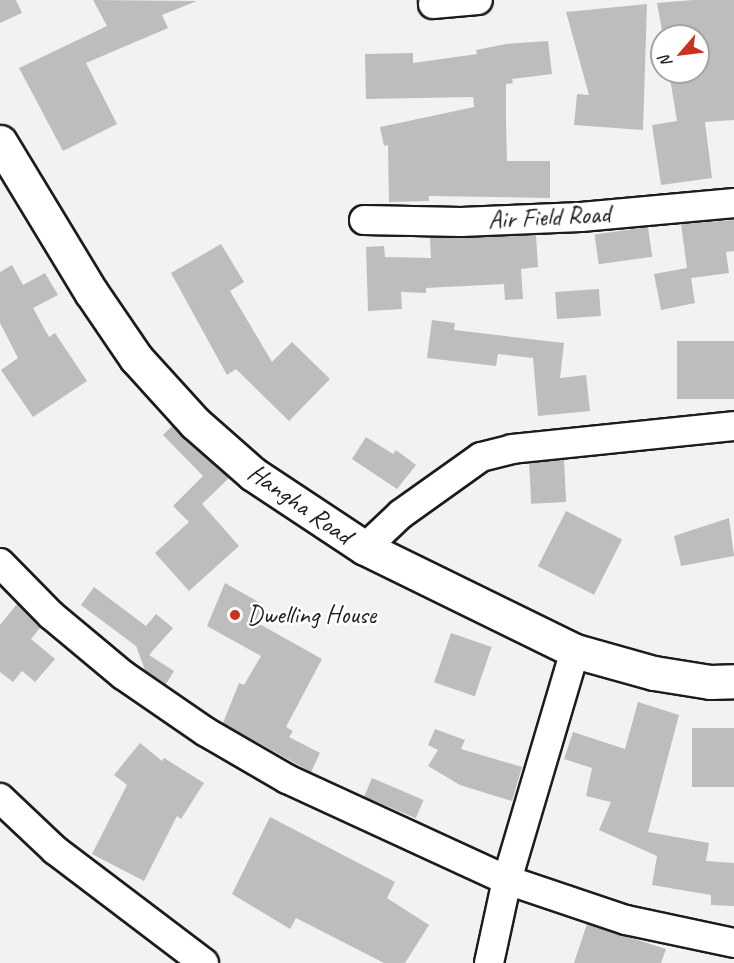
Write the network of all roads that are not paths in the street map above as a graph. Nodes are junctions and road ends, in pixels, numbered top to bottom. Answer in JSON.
{"nodes":[{"id":1,"x":478,"y":0,"type":"edge"},
{"id":2,"x":433,"y":3,"type":"dead end"},
{"id":3,"x":0,"y":142,"type":"edge"},
{"id":4,"x":734,"y":203,"type":"edge"},
{"id":5,"x":364,"y":220,"type":"dead end"},
{"id":6,"x":734,"y":426,"type":"edge"},
{"id":7,"x":364,"y":548,"type":"junction"},
{"id":8,"x":0,"y":563,"type":"edge"},
{"id":9,"x":575,"y":651,"type":"junction"},
{"id":10,"x":734,"y":681,"type":"edge"},
{"id":11,"x":0,"y":798,"type":"edge"},
{"id":12,"x":507,"y":880,"type":"junction"},
{"id":13,"x":734,"y":943,"type":"edge"},
{"id":14,"x":204,"y":963,"type":"edge"},
{"id":15,"x":489,"y":963,"type":"edge"}],
"edges":[{"from":1,"to":2,"type":"street"},
{"from":3,"to":7,"type":"highway","name":"Hangha Road"},
{"from":4,"to":5,"type":"street","name":"Air Field Road"},
{"from":6,"to":7,"type":"street"},
{"from":7,"to":9,"type":"highway","name":"Hangha Road"},
{"from":8,"to":12,"type":"street"},
{"from":9,"to":10,"type":"highway","name":"Hangha Road"},
{"from":9,"to":12,"type":"street"},
{"from":11,"to":14,"type":"street"},
{"from":12,"to":13,"type":"street"},
{"from":12,"to":15,"type":"street"}]}
